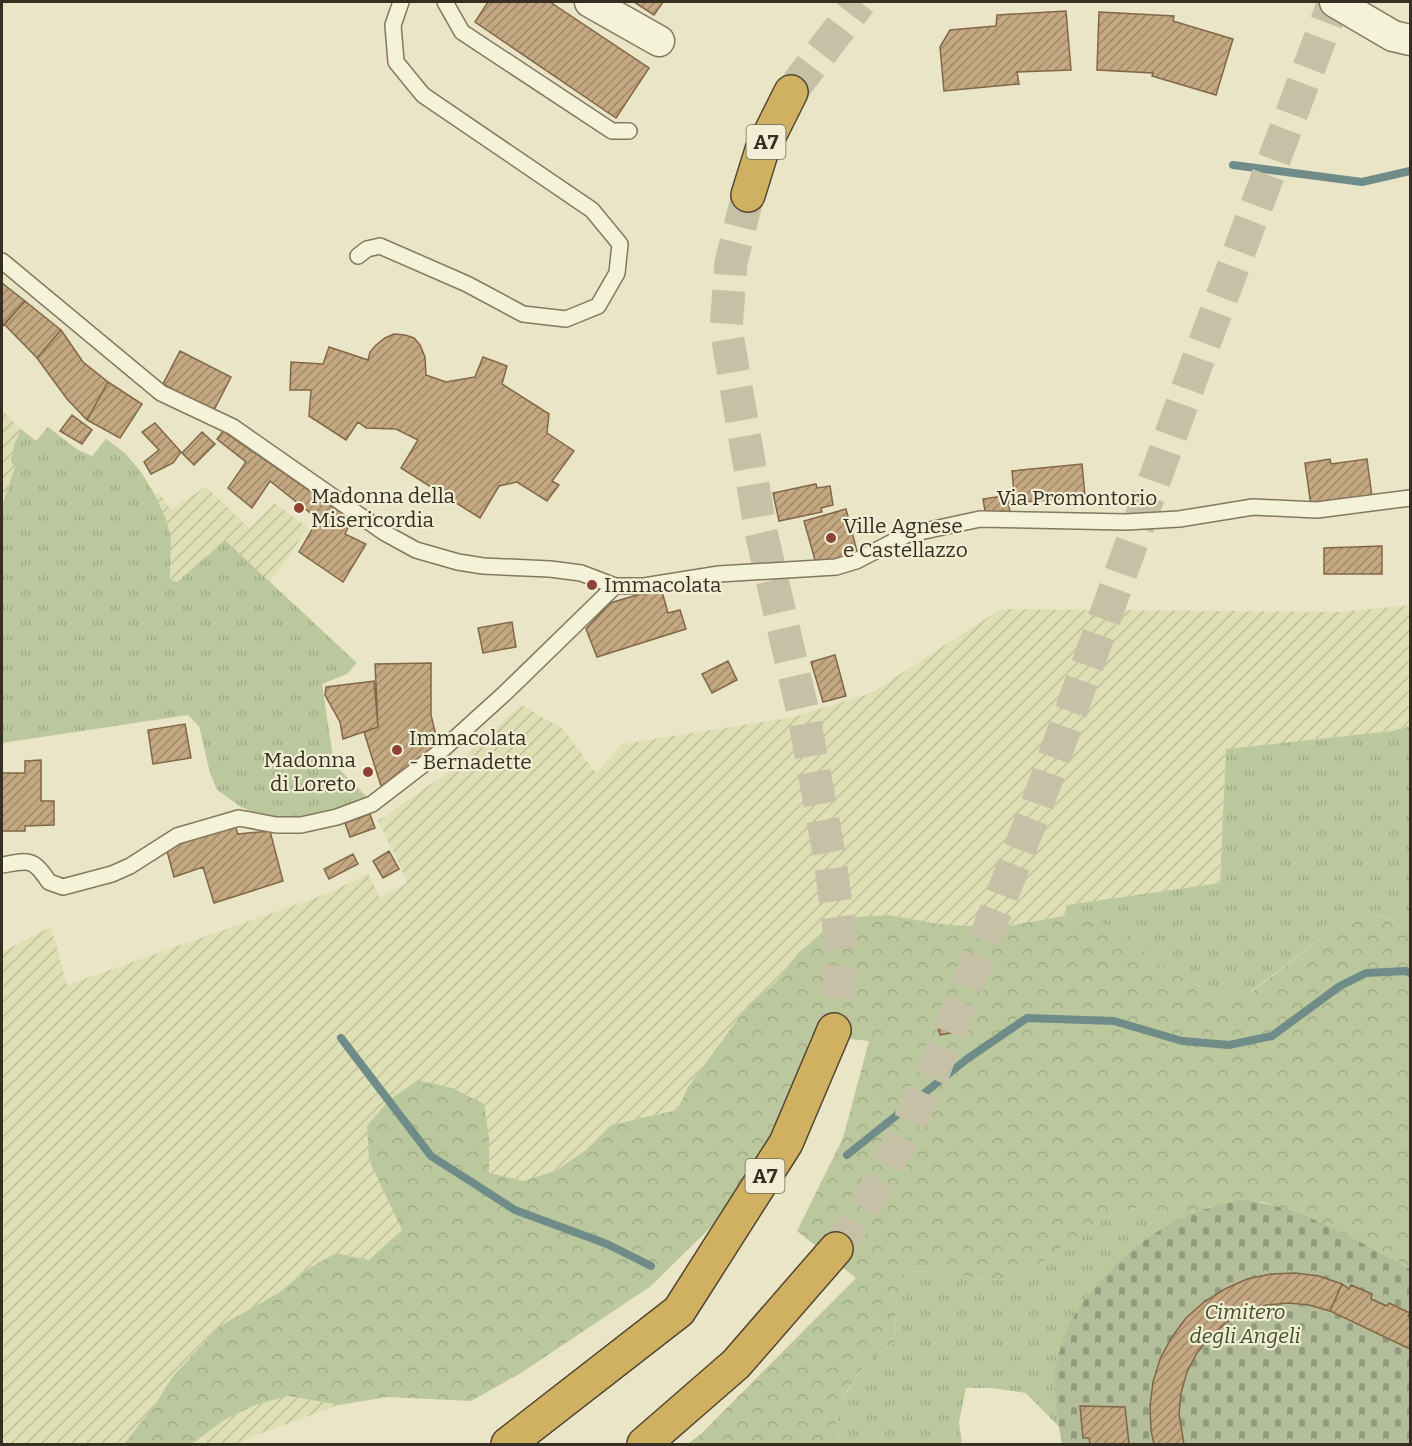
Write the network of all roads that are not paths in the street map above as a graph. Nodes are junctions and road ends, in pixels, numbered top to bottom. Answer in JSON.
{"nodes":[{"id":1,"x":400,"y":2,"type":"edge"},
{"id":2,"x":445,"y":2,"type":"edge"},
{"id":3,"x":590,"y":2,"type":"edge"},
{"id":4,"x":1335,"y":2,"type":"edge"},
{"id":5,"x":1410,"y":40,"type":"edge"},
{"id":6,"x":659,"y":41,"type":"dead end"},
{"id":7,"x":791,"y":92,"type":"tunnel mouth"},
{"id":8,"x":629,"y":130,"type":"dead end"},
{"id":9,"x":748,"y":195,"type":"tunnel mouth"},
{"id":10,"x":358,"y":256,"type":"dead end"},
{"id":11,"x":2,"y":261,"type":"edge"},
{"id":12,"x":1410,"y":498,"type":"edge"},
{"id":13,"x":615,"y":586,"type":"junction"},
{"id":14,"x":2,"y":865,"type":"edge"},
{"id":15,"x":834,"y":1030,"type":"tunnel mouth"},
{"id":16,"x":836,"y":1250,"type":"tunnel mouth"},
{"id":17,"x":507,"y":1444,"type":"edge"},
{"id":18,"x":644,"y":1444,"type":"edge"}],
"edges":[{"from":1,"to":10,"type":"lane"},
{"from":2,"to":8,"type":"lane"},
{"from":3,"to":6,"type":"street"},
{"from":4,"to":5,"type":"street"},
{"from":7,"to":9,"type":"highway","number":"A7"},
{"from":11,"to":13,"type":"lane"},
{"from":12,"to":13,"type":"lane","name":"Via Promontorio"},
{"from":13,"to":14,"type":"lane"},
{"from":15,"to":17,"type":"highway","number":"A7"},
{"from":16,"to":18,"type":"highway"}]}
